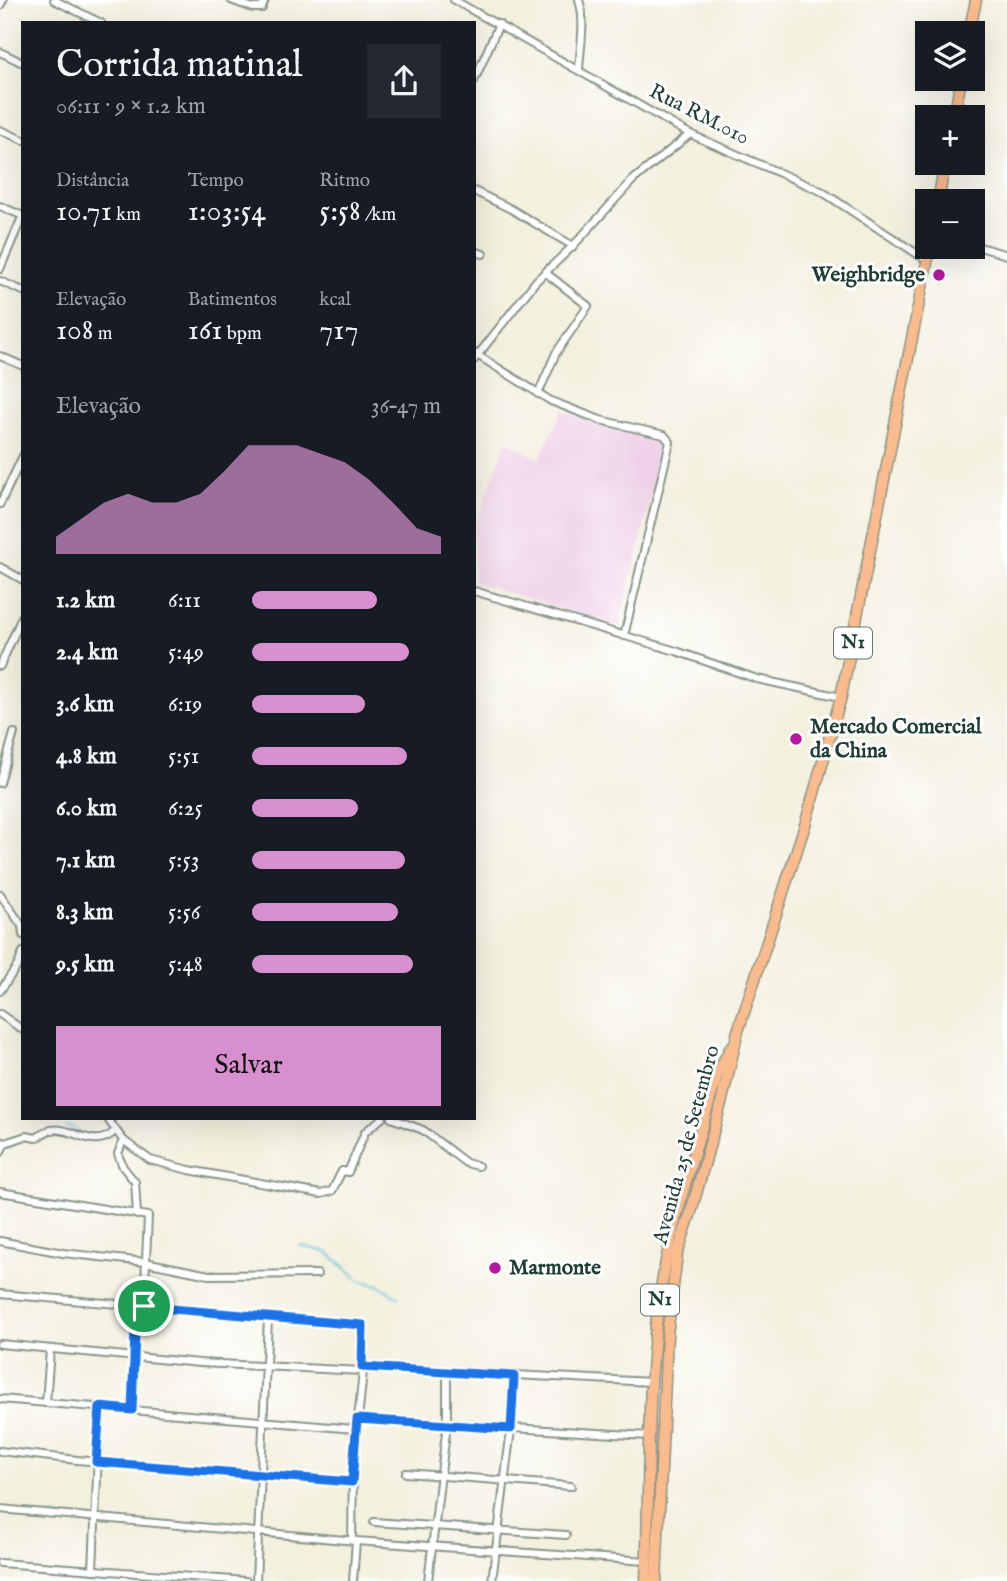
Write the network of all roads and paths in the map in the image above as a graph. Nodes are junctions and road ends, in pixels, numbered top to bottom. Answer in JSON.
{"nodes":[{"id":1,"x":3,"y":0,"type":"edge"},
{"id":2,"x":54,"y":0,"type":"edge"},
{"id":3,"x":232,"y":0,"type":"edge"},
{"id":4,"x":265,"y":0,"type":"edge"},
{"id":5,"x":454,"y":0,"type":"edge"},
{"id":6,"x":579,"y":0,"type":"edge"},
{"id":7,"x":976,"y":0,"type":"edge"},
{"id":8,"x":0,"y":6,"type":"edge"},
{"id":9,"x":97,"y":21,"type":"edge"},
{"id":10,"x":972,"y":21,"type":"edge"},
{"id":11,"x":499,"y":24,"type":"junction"},
{"id":12,"x":0,"y":52,"type":"edge"},
{"id":13,"x":21,"y":62,"type":"edge"},
{"id":14,"x":579,"y":70,"type":"junction"},
{"id":15,"x":476,"y":76,"type":"edge"},
{"id":16,"x":0,"y":130,"type":"edge"},
{"id":17,"x":690,"y":134,"type":"junction"},
{"id":18,"x":21,"y":139,"type":"edge"},
{"id":19,"x":476,"y":192,"type":"edge"},
{"id":20,"x":0,"y":206,"type":"edge"},
{"id":21,"x":21,"y":214,"type":"edge"},
{"id":22,"x":21,"y":220,"type":"edge"},
{"id":23,"x":573,"y":246,"type":"junction"},
{"id":24,"x":985,"y":249,"type":"edge"},
{"id":25,"x":476,"y":252,"type":"edge"},
{"id":26,"x":484,"y":254,"type":"dead end"},
{"id":27,"x":1007,"y":255,"type":"edge"},
{"id":28,"x":928,"y":261,"type":"joint"},
{"id":29,"x":0,"y":269,"type":"edge"},
{"id":30,"x":546,"y":273,"type":"junction"},
{"id":31,"x":0,"y":281,"type":"edge"},
{"id":32,"x":21,"y":290,"type":"edge"},
{"id":33,"x":476,"y":355,"type":"edge"},
{"id":34,"x":0,"y":356,"type":"edge"},
{"id":35,"x":476,"y":357,"type":"edge"},
{"id":36,"x":21,"y":365,"type":"edge"},
{"id":37,"x":538,"y":394,"type":"junction"},
{"id":38,"x":21,"y":460,"type":"edge"},
{"id":39,"x":0,"y":504,"type":"edge"},
{"id":40,"x":0,"y":567,"type":"edge"},
{"id":41,"x":21,"y":579,"type":"edge"},
{"id":42,"x":476,"y":592,"type":"edge"},
{"id":43,"x":21,"y":619,"type":"edge"},
{"id":44,"x":624,"y":636,"type":"junction"},
{"id":45,"x":0,"y":666,"type":"edge"},
{"id":46,"x":841,"y":697,"type":"junction"},
{"id":47,"x":14,"y":733,"type":"dead end"},
{"id":48,"x":0,"y":783,"type":"edge"},
{"id":49,"x":0,"y":894,"type":"edge"},
{"id":50,"x":21,"y":925,"type":"edge"},
{"id":51,"x":21,"y":957,"type":"edge"},
{"id":52,"x":0,"y":991,"type":"edge"},
{"id":53,"x":0,"y":1014,"type":"edge"},
{"id":54,"x":21,"y":1029,"type":"edge"},
{"id":55,"x":738,"y":1031,"type":"junction"},
{"id":56,"x":108,"y":1120,"type":"edge"},
{"id":57,"x":380,"y":1120,"type":"edge"},
{"id":58,"x":396,"y":1120,"type":"edge"},
{"id":59,"x":115,"y":1131,"type":"junction"},
{"id":60,"x":124,"y":1140,"type":"junction"},
{"id":61,"x":3,"y":1142,"type":"edge"},
{"id":62,"x":0,"y":1153,"type":"edge"},
{"id":63,"x":478,"y":1166,"type":"dead end"},
{"id":64,"x":0,"y":1192,"type":"edge"},
{"id":65,"x":137,"y":1214,"type":"junction"},
{"id":66,"x":0,"y":1241,"type":"edge"},
{"id":67,"x":145,"y":1262,"type":"junction"},
{"id":68,"x":317,"y":1274,"type":"dead end"},
{"id":69,"x":0,"y":1294,"type":"edge"},
{"id":70,"x":140,"y":1306,"type":"junction"},
{"id":71,"x":268,"y":1319,"type":"junction"},
{"id":72,"x":0,"y":1345,"type":"edge"},
{"id":73,"x":50,"y":1350,"type":"junction"},
{"id":74,"x":132,"y":1358,"type":"junction"},
{"id":75,"x":265,"y":1367,"type":"junction"},
{"id":76,"x":362,"y":1369,"type":"junction"},
{"id":77,"x":447,"y":1373,"type":"junction"},
{"id":78,"x":514,"y":1376,"type":"junction"},
{"id":79,"x":652,"y":1382,"type":"junction"},
{"id":80,"x":0,"y":1399,"type":"edge"},
{"id":81,"x":46,"y":1403,"type":"junction"},
{"id":82,"x":100,"y":1407,"type":"junction"},
{"id":83,"x":132,"y":1410,"type":"junction"},
{"id":84,"x":357,"y":1419,"type":"junction"},
{"id":85,"x":262,"y":1422,"type":"junction"},
{"id":86,"x":447,"y":1424,"type":"junction"},
{"id":87,"x":355,"y":1429,"type":"junction"},
{"id":88,"x":511,"y":1429,"type":"junction"},
{"id":89,"x":649,"y":1436,"type":"junction"},
{"id":90,"x":0,"y":1451,"type":"edge"},
{"id":91,"x":96,"y":1462,"type":"junction"},
{"id":92,"x":406,"y":1473,"type":"dead end"},
{"id":93,"x":260,"y":1474,"type":"junction"},
{"id":94,"x":440,"y":1477,"type":"junction"},
{"id":95,"x":352,"y":1482,"type":"junction"},
{"id":96,"x":503,"y":1482,"type":"junction"},
{"id":97,"x":571,"y":1486,"type":"dead end"},
{"id":98,"x":0,"y":1509,"type":"edge"},
{"id":99,"x":93,"y":1518,"type":"junction"},
{"id":100,"x":374,"y":1522,"type":"dead end"},
{"id":101,"x":436,"y":1525,"type":"junction"},
{"id":102,"x":497,"y":1530,"type":"junction"},
{"id":103,"x":258,"y":1531,"type":"junction"},
{"id":104,"x":566,"y":1535,"type":"dead end"},
{"id":105,"x":354,"y":1540,"type":"junction"},
{"id":106,"x":432,"y":1546,"type":"junction"},
{"id":107,"x":496,"y":1550,"type":"junction"},
{"id":108,"x":647,"y":1561,"type":"junction"},
{"id":109,"x":0,"y":1563,"type":"edge"},
{"id":110,"x":93,"y":1570,"type":"junction"},
{"id":111,"x":246,"y":1581,"type":"edge"},
{"id":112,"x":256,"y":1581,"type":"edge"},
{"id":113,"x":353,"y":1581,"type":"edge"},
{"id":114,"x":428,"y":1581,"type":"edge"},
{"id":115,"x":492,"y":1581,"type":"edge"},
{"id":116,"x":646,"y":1581,"type":"edge"},
{"id":117,"x":656,"y":1581,"type":"edge"}],
"edges":[{"from":1,"to":8,"type":"street"},
{"from":2,"to":9,"type":"street"},
{"from":3,"to":4,"type":"street"},
{"from":5,"to":11,"type":"street","name":"Rua RM.010"},
{"from":6,"to":14,"type":"street"},
{"from":7,"to":10,"type":"highway"},
{"from":11,"to":14,"type":"street","name":"Rua RM.010"},
{"from":11,"to":15,"type":"street"},
{"from":12,"to":13,"type":"street"},
{"from":14,"to":17,"type":"street","name":"Rua RM.010"},
{"from":16,"to":18,"type":"street"},
{"from":17,"to":23,"type":"street"},
{"from":17,"to":28,"type":"street","name":"Rua RM.010"},
{"from":19,"to":23,"type":"street"},
{"from":20,"to":21,"type":"street"},
{"from":22,"to":29,"type":"street"},
{"from":23,"to":30,"type":"street"},
{"from":24,"to":27,"type":"street"},
{"from":25,"to":26,"type":"street"},
{"from":28,"to":46,"type":"highway","number":"N1"},
{"from":30,"to":33,"type":"street"},
{"from":30,"to":37,"type":"street"},
{"from":31,"to":32,"type":"street"},
{"from":34,"to":36,"type":"street"},
{"from":35,"to":37,"type":"street"},
{"from":37,"to":44,"type":"street"},
{"from":38,"to":39,"type":"street"},
{"from":40,"to":41,"type":"street"},
{"from":42,"to":44,"type":"street"},
{"from":43,"to":45,"type":"street"},
{"from":44,"to":46,"type":"street"},
{"from":46,"to":55,"type":"highway","number":"N1"},
{"from":47,"to":48,"type":"street"},
{"from":49,"to":50,"type":"street"},
{"from":51,"to":52,"type":"street"},
{"from":53,"to":54,"type":"street"},
{"from":55,"to":79,"type":"highway","name":"Avenida 25 de Setembro","number":"N1"},
{"from":55,"to":117,"type":"highway","name":"Avenida 25 de Setembro","number":"N1"},
{"from":56,"to":59,"type":"street"},
{"from":57,"to":60,"type":"street"},
{"from":58,"to":63,"type":"street"},
{"from":59,"to":60,"type":"street"},
{"from":59,"to":61,"type":"street"},
{"from":60,"to":65,"type":"street"},
{"from":61,"to":62,"type":"street"},
{"from":64,"to":65,"type":"street"},
{"from":65,"to":67,"type":"street"},
{"from":66,"to":67,"type":"street"},
{"from":67,"to":68,"type":"street"},
{"from":67,"to":70,"type":"street"},
{"from":69,"to":70,"type":"street"},
{"from":70,"to":71,"type":"street"},
{"from":70,"to":74,"type":"street"},
{"from":71,"to":75,"type":"street"},
{"from":71,"to":76,"type":"street"},
{"from":72,"to":73,"type":"street"},
{"from":73,"to":74,"type":"street"},
{"from":73,"to":81,"type":"street"},
{"from":74,"to":75,"type":"street"},
{"from":74,"to":83,"type":"street"},
{"from":75,"to":76,"type":"street"},
{"from":75,"to":85,"type":"street"},
{"from":76,"to":77,"type":"street"},
{"from":76,"to":84,"type":"street"},
{"from":77,"to":78,"type":"street"},
{"from":77,"to":86,"type":"street"},
{"from":78,"to":79,"type":"street"},
{"from":78,"to":88,"type":"street"},
{"from":79,"to":89,"type":"highway","name":"Avenida 25 de Setembro","number":"N1"},
{"from":80,"to":81,"type":"street"},
{"from":81,"to":82,"type":"street"},
{"from":82,"to":83,"type":"street"},
{"from":82,"to":91,"type":"street"},
{"from":83,"to":85,"type":"street"},
{"from":84,"to":86,"type":"street"},
{"from":84,"to":87,"type":"street"},
{"from":85,"to":87,"type":"street"},
{"from":85,"to":93,"type":"street"},
{"from":86,"to":88,"type":"street"},
{"from":86,"to":94,"type":"street"},
{"from":87,"to":95,"type":"street"},
{"from":88,"to":89,"type":"street"},
{"from":88,"to":96,"type":"street"},
{"from":89,"to":108,"type":"highway","name":"Avenida 25 de Setembro","number":"N1"},
{"from":90,"to":91,"type":"street"},
{"from":91,"to":93,"type":"street"},
{"from":91,"to":99,"type":"street"},
{"from":92,"to":94,"type":"street"},
{"from":93,"to":95,"type":"street"},
{"from":93,"to":103,"type":"street"},
{"from":94,"to":96,"type":"street"},
{"from":94,"to":101,"type":"street"},
{"from":95,"to":105,"type":"street"},
{"from":96,"to":97,"type":"street"},
{"from":96,"to":102,"type":"street"},
{"from":98,"to":99,"type":"street"},
{"from":99,"to":103,"type":"street"},
{"from":99,"to":110,"type":"street"},
{"from":100,"to":101,"type":"street"},
{"from":101,"to":102,"type":"street"},
{"from":101,"to":106,"type":"street"},
{"from":102,"to":104,"type":"street"},
{"from":102,"to":107,"type":"street"},
{"from":103,"to":105,"type":"street"},
{"from":103,"to":112,"type":"street"},
{"from":105,"to":106,"type":"street"},
{"from":105,"to":113,"type":"street"},
{"from":106,"to":107,"type":"street"},
{"from":106,"to":114,"type":"street"},
{"from":107,"to":108,"type":"street"},
{"from":107,"to":115,"type":"street"},
{"from":108,"to":116,"type":"highway","name":"Avenida 25 de Setembro","number":"N1"},
{"from":109,"to":110,"type":"street"},
{"from":110,"to":111,"type":"street"}]}
